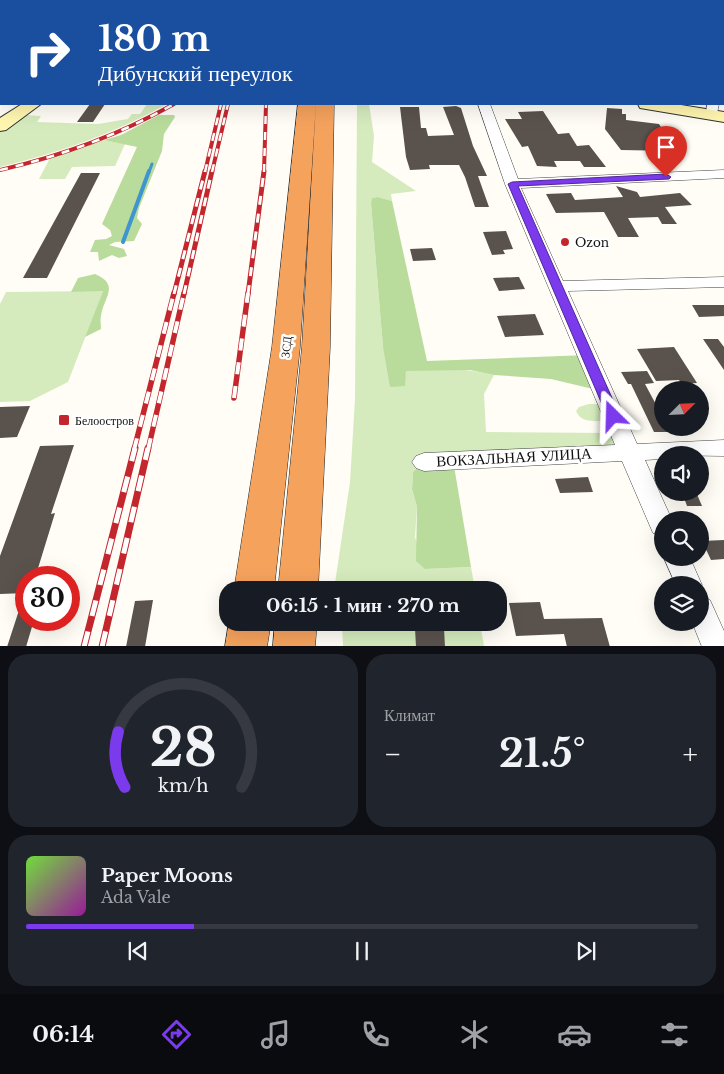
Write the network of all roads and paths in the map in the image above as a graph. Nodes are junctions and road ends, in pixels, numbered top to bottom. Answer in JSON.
{"nodes":[{"id":1,"x":32,"y":105,"type":"edge"},
{"id":2,"x":307,"y":105,"type":"edge"},
{"id":3,"x":325,"y":105,"type":"edge"},
{"id":4,"x":484,"y":105,"type":"edge"},
{"id":5,"x":655,"y":105,"type":"edge"},
{"id":6,"x":716,"y":112,"type":"edge"},
{"id":7,"x":0,"y":126,"type":"edge"},
{"id":8,"x":724,"y":174,"type":"edge"},
{"id":9,"x":512,"y":184,"type":"junction"},
{"id":10,"x":310,"y":208,"type":"junction"},
{"id":11,"x":724,"y":282,"type":"edge"},
{"id":12,"x":558,"y":286,"type":"junction"},
{"id":13,"x":724,"y":448,"type":"edge"},
{"id":14,"x":629,"y":451,"type":"junction"},
{"id":15,"x":424,"y":462,"type":"dead end"},
{"id":16,"x":655,"y":511,"type":"edge"},
{"id":17,"x":255,"y":581,"type":"edge"},
{"id":18,"x":299,"y":581,"type":"edge"},
{"id":19,"x":709,"y":629,"type":"edge"},
{"id":20,"x":248,"y":631,"type":"edge"},
{"id":21,"x":295,"y":631,"type":"edge"},
{"id":22,"x":246,"y":646,"type":"edge"},
{"id":23,"x":294,"y":646,"type":"edge"},
{"id":24,"x":717,"y":646,"type":"edge"}],
"edges":[{"from":1,"to":7,"type":"street"},
{"from":2,"to":10,"type":"highway","name":"ЗСД"},
{"from":3,"to":10,"type":"highway","name":"ЗСД"},
{"from":4,"to":9,"type":"street"},
{"from":5,"to":6,"type":"street"},
{"from":8,"to":9,"type":"street"},
{"from":9,"to":12,"type":"street"},
{"from":10,"to":17,"type":"highway","name":"ЗСД"},
{"from":10,"to":18,"type":"highway","name":"ЗСД"},
{"from":11,"to":12,"type":"street"},
{"from":12,"to":14,"type":"street"},
{"from":13,"to":14,"type":"street","name":"ВОКЗАЛЬНАЯ УЛИЦА"},
{"from":14,"to":15,"type":"street","name":"ВОКЗАЛЬНАЯ УЛИЦА"},
{"from":14,"to":16,"type":"street"},
{"from":19,"to":24,"type":"street"},
{"from":20,"to":22,"type":"highway"},
{"from":21,"to":23,"type":"highway"}]}
